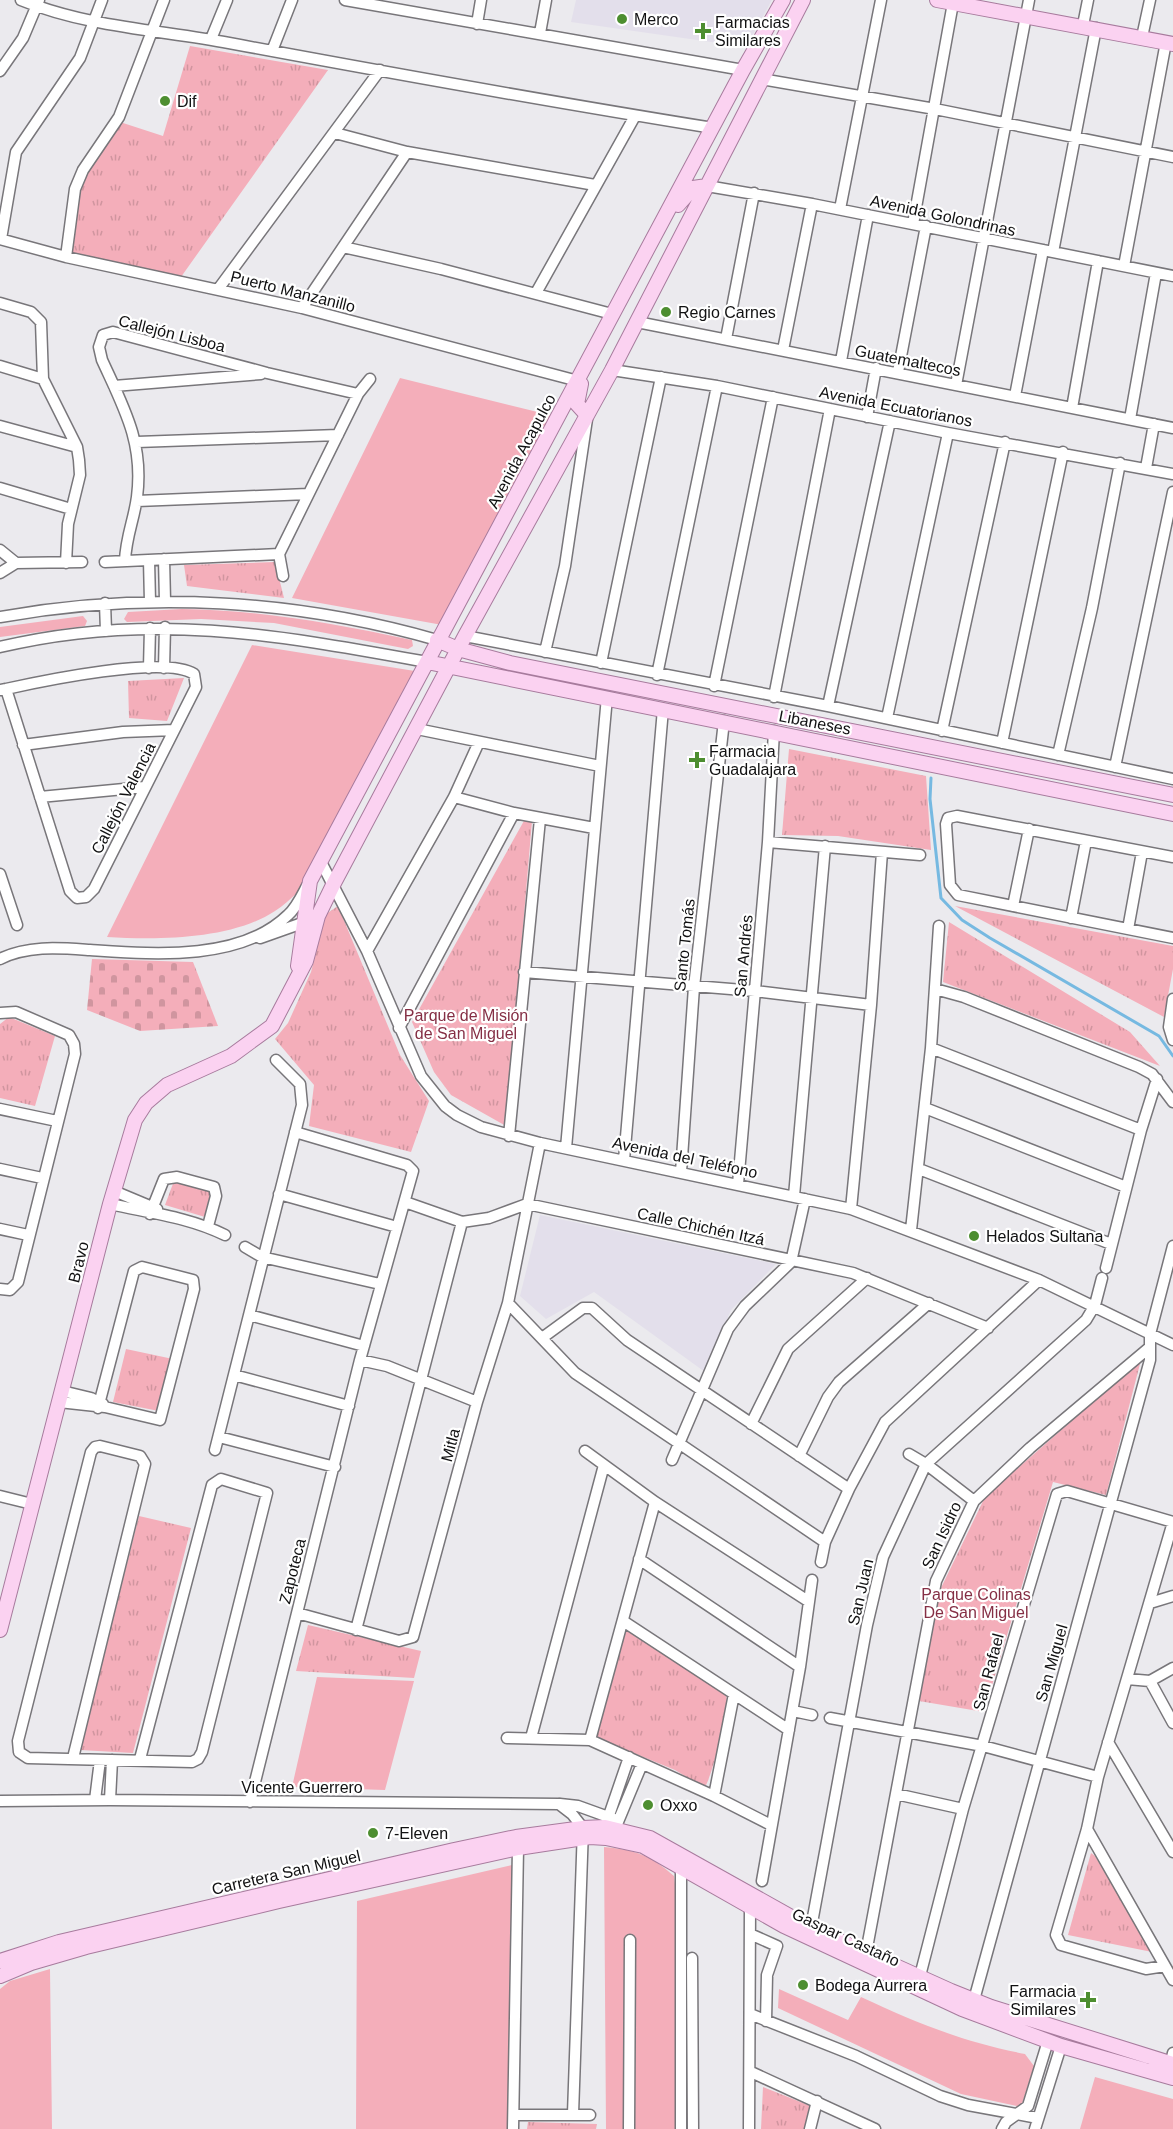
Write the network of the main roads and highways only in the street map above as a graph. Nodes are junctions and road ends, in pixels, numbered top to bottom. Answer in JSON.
{"nodes":[{"id":1,"x":783,"y":0,"type":"edge"},
{"id":2,"x":803,"y":0,"type":"edge"},
{"id":3,"x":937,"y":0,"type":"edge"},
{"id":4,"x":1169,"y":43,"type":"edge"},
{"id":5,"x":707,"y":186,"type":"junction"},
{"id":6,"x":655,"y":234,"type":"junction"},
{"id":7,"x":578,"y":381,"type":"junction"},
{"id":8,"x":587,"y":415,"type":"junction"},
{"id":9,"x":503,"y":520,"type":"junction"},
{"id":10,"x":517,"y":542,"type":"junction"},
{"id":11,"x":437,"y":640,"type":"junction"},
{"id":12,"x":458,"y":649,"type":"junction"},
{"id":13,"x":427,"y":662,"type":"junction"},
{"id":14,"x":450,"y":666,"type":"junction"},
{"id":15,"x":1169,"y":794,"type":"edge"},
{"id":16,"x":1173,"y":806,"type":"edge"},
{"id":17,"x":1173,"y":814,"type":"edge"},
{"id":18,"x":303,"y":923,"type":"joint"},
{"id":19,"x":297,"y":977,"type":"junction"},
{"id":20,"x":0,"y":1630,"type":"edge"},
{"id":21,"x":582,"y":1833,"type":"junction"},
{"id":22,"x":0,"y":1961,"type":"edge"},
{"id":23,"x":0,"y":1976,"type":"edge"},
{"id":24,"x":1172,"y":2067,"type":"edge"}],
"edges":[{"from":1,"to":6,"type":"main road","name":"Avenida Acapulco"},
{"from":2,"to":5,"type":"main road"},
{"from":3,"to":4,"type":"main road"},
{"from":5,"to":6,"type":"main road"},
{"from":5,"to":8,"type":"main road"},
{"from":6,"to":7,"type":"main road","name":"Avenida Acapulco"},
{"from":7,"to":8,"type":"main road"},
{"from":7,"to":9,"type":"main road","name":"Avenida Acapulco"},
{"from":8,"to":10,"type":"main road"},
{"from":9,"to":10,"type":"main road"},
{"from":9,"to":11,"type":"main road","name":"Avenida Acapulco"},
{"from":10,"to":12,"type":"main road"},
{"from":11,"to":12,"type":"main road","name":"Libaneses"},
{"from":11,"to":13,"type":"main road","name":"Avenida Acapulco"},
{"from":12,"to":14,"type":"main road"},
{"from":12,"to":15,"type":"main road","name":"Libaneses"},
{"from":13,"to":14,"type":"main road","name":"Libaneses"},
{"from":13,"to":18,"type":"main road","name":"Avenida Acapulco"},
{"from":14,"to":17,"type":"main road","name":"Libaneses"},
{"from":14,"to":19,"type":"main road","name":"Bravo"},
{"from":15,"to":16,"type":"main road"},
{"from":18,"to":19,"type":"main road","name":"Bravo"},
{"from":19,"to":20,"type":"main road","name":"Bravo"},
{"from":21,"to":22,"type":"main road","name":"Carretera San Miguel"},
{"from":21,"to":23,"type":"main road","name":"Carretera San Miguel"},
{"from":21,"to":24,"type":"main road","name":"Gaspar Castaño"},
{"from":21,"to":24,"type":"main road","name":"Gaspar Castaño"}]}
